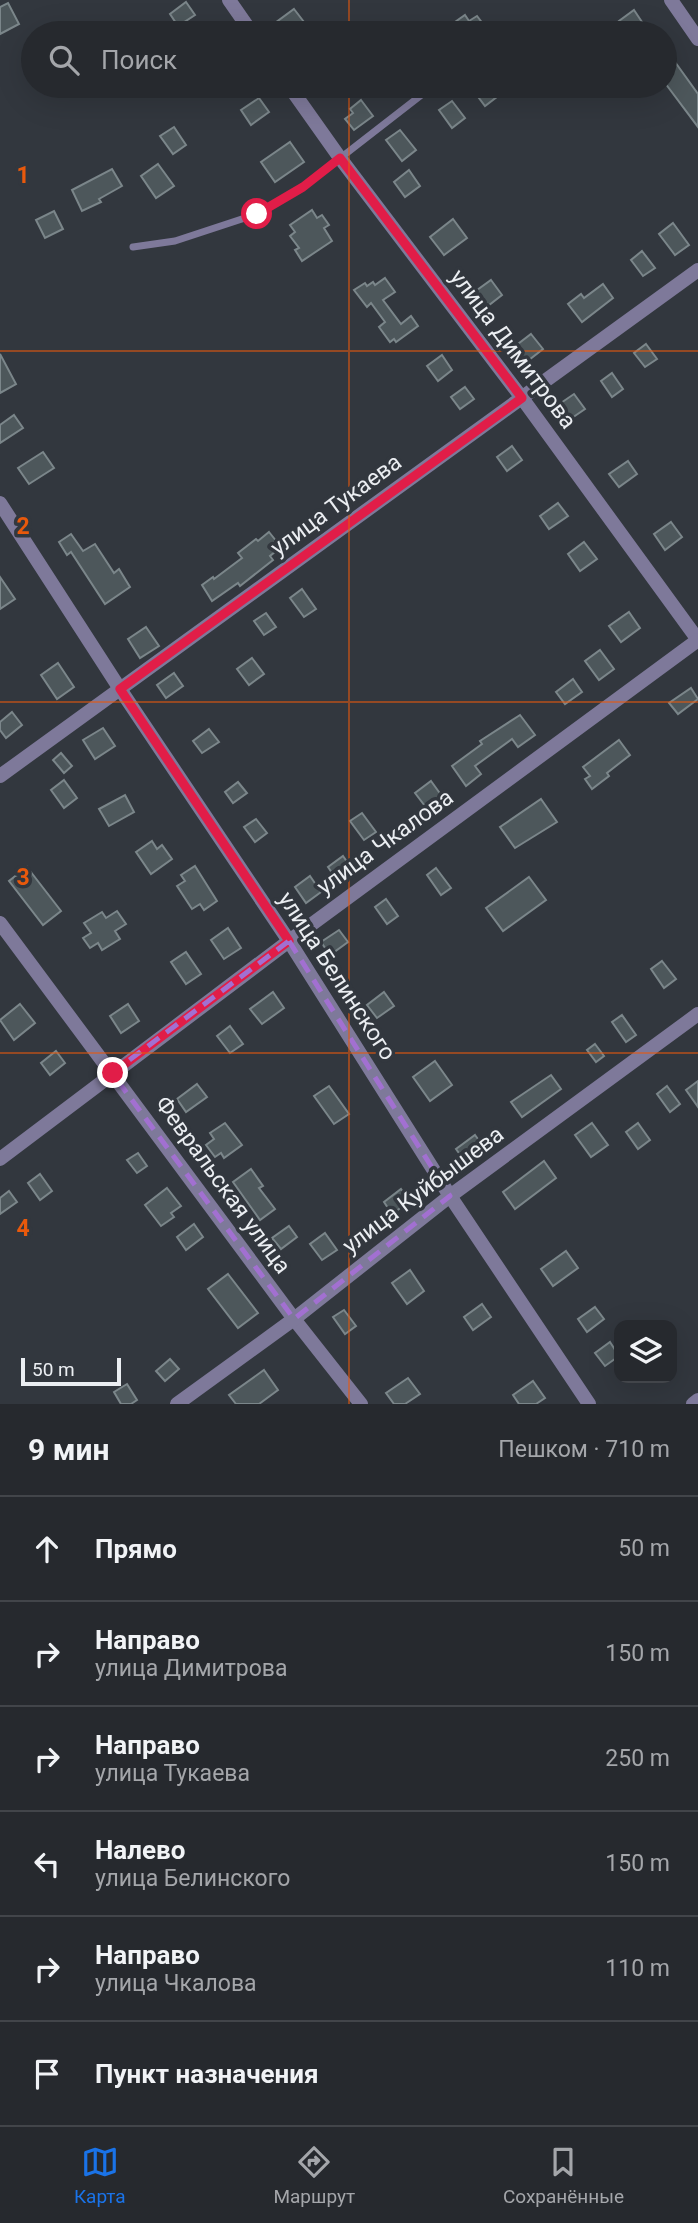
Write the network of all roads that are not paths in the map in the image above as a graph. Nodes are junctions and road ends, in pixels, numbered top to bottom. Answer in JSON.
{"nodes":[{"id":1,"x":229,"y":0,"type":"edge"},
{"id":2,"x":671,"y":0,"type":"edge"},
{"id":3,"x":244,"y":21,"type":"edge"},
{"id":4,"x":698,"y":39,"type":"edge"},
{"id":5,"x":298,"y":98,"type":"edge"},
{"id":6,"x":418,"y":98,"type":"edge"},
{"id":7,"x":340,"y":158,"type":"junction"},
{"id":8,"x":132,"y":247,"type":"dead end"},
{"id":9,"x":698,"y":270,"type":"edge"},
{"id":10,"x":522,"y":398,"type":"junction"},
{"id":11,"x":0,"y":503,"type":"edge"},
{"id":12,"x":698,"y":640,"type":"edge"},
{"id":13,"x":120,"y":689,"type":"junction"},
{"id":14,"x":0,"y":776,"type":"edge"},
{"id":15,"x":0,"y":923,"type":"edge"},
{"id":16,"x":289,"y":941,"type":"junction"},
{"id":17,"x":698,"y":1014,"type":"edge"},
{"id":18,"x":113,"y":1073,"type":"junction"},
{"id":19,"x":0,"y":1159,"type":"edge"},
{"id":20,"x":450,"y":1196,"type":"junction"},
{"id":21,"x":294,"y":1320,"type":"junction"},
{"id":22,"x":698,"y":1400,"type":"edge"},
{"id":23,"x":177,"y":1404,"type":"edge"},
{"id":24,"x":361,"y":1404,"type":"edge"},
{"id":25,"x":589,"y":1404,"type":"edge"},
{"id":26,"x":693,"y":1404,"type":"edge"}],
"edges":[{"from":1,"to":3,"type":"street"},
{"from":2,"to":4,"type":"street"},
{"from":5,"to":7,"type":"street","name":"улица Димитрова"},
{"from":6,"to":7,"type":"lane"},
{"from":7,"to":8,"type":"lane"},
{"from":7,"to":10,"type":"street","name":"улица Димитрова"},
{"from":9,"to":10,"type":"street","name":"улица Тукаева"},
{"from":10,"to":12,"type":"street","name":"улица Димитрова"},
{"from":10,"to":13,"type":"street","name":"улица Тукаева"},
{"from":11,"to":13,"type":"street","name":"улица Белинского"},
{"from":12,"to":16,"type":"street","name":"улица Чкалова"},
{"from":13,"to":14,"type":"street","name":"улица Тукаева"},
{"from":13,"to":16,"type":"street","name":"улица Белинского"},
{"from":15,"to":18,"type":"street","name":"Февральская улица"},
{"from":16,"to":18,"type":"street","name":"улица Чкалова"},
{"from":16,"to":20,"type":"street","name":"улица Белинского"},
{"from":17,"to":20,"type":"street","name":"улица Куйбышева"},
{"from":18,"to":19,"type":"street","name":"улица Чкалова"},
{"from":18,"to":21,"type":"street","name":"Февральская улица"},
{"from":20,"to":21,"type":"street","name":"улица Куйбышева"},
{"from":20,"to":25,"type":"street","name":"улица Белинского"},
{"from":21,"to":23,"type":"street","name":"улица Куйбышева"},
{"from":21,"to":24,"type":"street","name":"Февральская улица"},
{"from":22,"to":26,"type":"street"}]}
